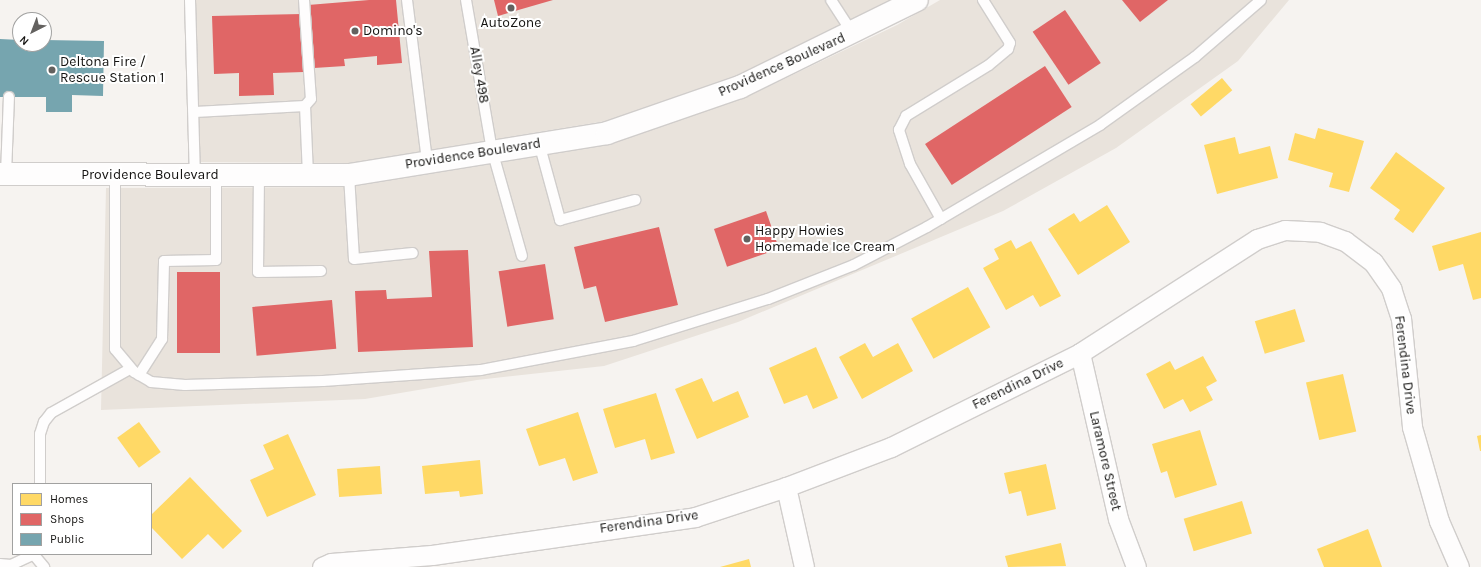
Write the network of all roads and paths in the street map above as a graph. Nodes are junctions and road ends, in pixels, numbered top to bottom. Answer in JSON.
{"nodes":[{"id":1,"x":190,"y":0,"type":"edge"},
{"id":2,"x":304,"y":0,"type":"edge"},
{"id":3,"x":407,"y":0,"type":"edge"},
{"id":4,"x":466,"y":0,"type":"edge"},
{"id":5,"x":831,"y":0,"type":"edge"},
{"id":6,"x":917,"y":0,"type":"edge"},
{"id":7,"x":983,"y":0,"type":"edge"},
{"id":8,"x":1261,"y":0,"type":"edge"},
{"id":9,"x":853,"y":34,"type":"junction"},
{"id":10,"x":10,"y":97,"type":"dead end"},
{"id":11,"x":305,"y":106,"type":"junction"},
{"id":12,"x":195,"y":112,"type":"junction"},
{"id":13,"x":539,"y":143,"type":"junction"},
{"id":14,"x":492,"y":150,"type":"junction"},
{"id":15,"x":427,"y":161,"type":"junction"},
{"id":16,"x":3,"y":174,"type":"edge"},
{"id":17,"x":195,"y":174,"type":"junction"},
{"id":18,"x":216,"y":174,"type":"junction"},
{"id":19,"x":259,"y":175,"type":"junction"},
{"id":20,"x":308,"y":175,"type":"junction"},
{"id":21,"x":349,"y":175,"type":"junction"},
{"id":22,"x":115,"y":176,"type":"junction"},
{"id":23,"x":635,"y":200,"type":"dead end"},
{"id":24,"x":941,"y":219,"type":"junction"},
{"id":25,"x":413,"y":253,"type":"dead end"},
{"id":26,"x":522,"y":256,"type":"dead end"},
{"id":27,"x":321,"y":271,"type":"dead end"},
{"id":28,"x":1080,"y":353,"type":"junction"},
{"id":29,"x":135,"y":372,"type":"junction"},
{"id":30,"x":40,"y":483,"type":"edge"},
{"id":31,"x":786,"y":487,"type":"junction"},
{"id":32,"x":34,"y":555,"type":"edge"},
{"id":33,"x":0,"y":564,"type":"edge"},
{"id":34,"x":44,"y":567,"type":"edge"},
{"id":35,"x":322,"y":567,"type":"edge"},
{"id":36,"x":804,"y":567,"type":"edge"},
{"id":37,"x":1136,"y":567,"type":"edge"},
{"id":38,"x":1459,"y":567,"type":"edge"}],
"edges":[{"from":1,"to":12,"type":"lane"},
{"from":2,"to":11,"type":"lane"},
{"from":3,"to":15,"type":"lane"},
{"from":4,"to":14,"type":"lane","name":"Alley 498"},
{"from":5,"to":9,"type":"lane"},
{"from":6,"to":9,"type":"main road","name":"Providence Boulevard"},
{"from":7,"to":24,"type":"lane"},
{"from":8,"to":24,"type":"lane"},
{"from":9,"to":13,"type":"main road","name":"Providence Boulevard"},
{"from":10,"to":16,"type":"lane"},
{"from":11,"to":12,"type":"lane"},
{"from":11,"to":20,"type":"lane"},
{"from":12,"to":17,"type":"lane"},
{"from":13,"to":14,"type":"main road","name":"Providence Boulevard"},
{"from":13,"to":23,"type":"lane"},
{"from":14,"to":15,"type":"main road","name":"Providence Boulevard"},
{"from":14,"to":26,"type":"lane","name":"Alley 498"},
{"from":15,"to":21,"type":"main road","name":"Providence Boulevard"},
{"from":16,"to":22,"type":"main road","name":"Providence Boulevard"},
{"from":17,"to":18,"type":"main road","name":"Providence Boulevard"},
{"from":17,"to":22,"type":"main road","name":"Providence Boulevard"},
{"from":18,"to":19,"type":"main road","name":"Providence Boulevard"},
{"from":18,"to":29,"type":"lane"},
{"from":19,"to":20,"type":"main road","name":"Providence Boulevard"},
{"from":19,"to":27,"type":"lane"},
{"from":20,"to":21,"type":"main road","name":"Providence Boulevard"},
{"from":21,"to":25,"type":"lane"},
{"from":22,"to":29,"type":"lane"},
{"from":24,"to":29,"type":"lane"},
{"from":28,"to":31,"type":"street","name":"Ferendina Drive"},
{"from":28,"to":37,"type":"street","name":"Laramore Street"},
{"from":28,"to":38,"type":"street","name":"Ferendina Drive"},
{"from":29,"to":30,"type":"lane"},
{"from":31,"to":35,"type":"street","name":"Ferendina Drive"},
{"from":31,"to":36,"type":"street"},
{"from":32,"to":33,"type":"lane"},
{"from":32,"to":34,"type":"lane"}]}
